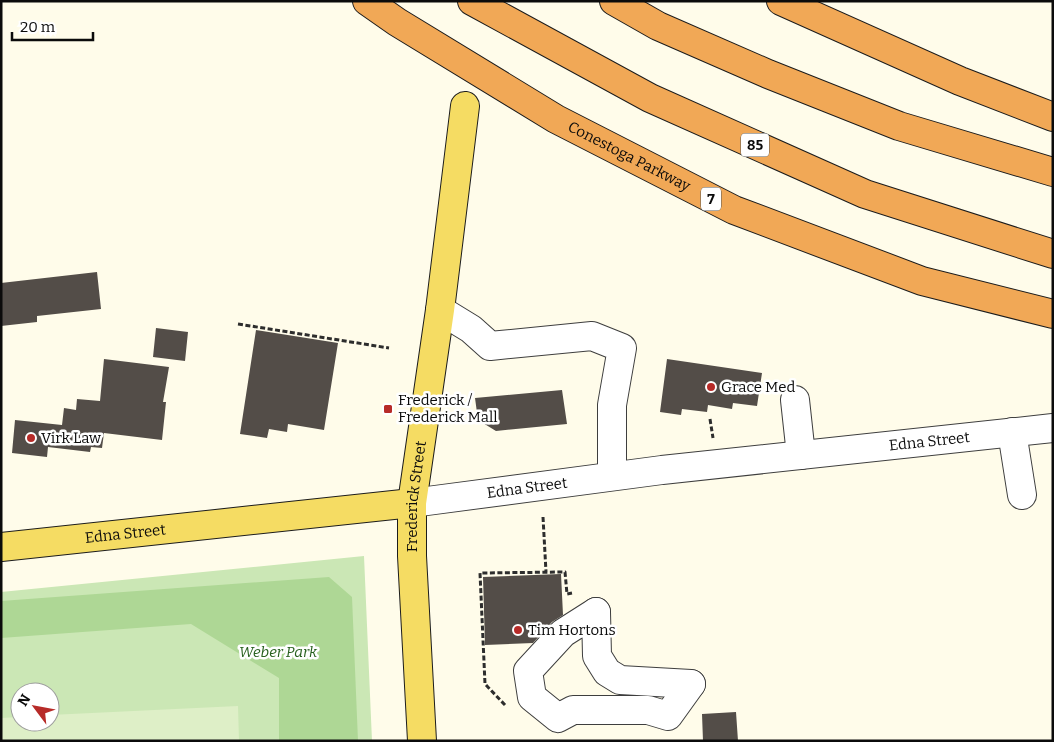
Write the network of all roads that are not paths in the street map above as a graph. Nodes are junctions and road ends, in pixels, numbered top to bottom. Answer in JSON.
{"nodes":[{"id":1,"x":353,"y":1,"type":"edge"},
{"id":2,"x":367,"y":1,"type":"edge"},
{"id":3,"x":472,"y":1,"type":"edge"},
{"id":4,"x":614,"y":1,"type":"edge"},
{"id":5,"x":781,"y":1,"type":"edge"},
{"id":6,"x":397,"y":22,"type":"junction"},
{"id":7,"x":465,"y":106,"type":"dead end"},
{"id":8,"x":1053,"y":117,"type":"edge"},
{"id":9,"x":1053,"y":172,"type":"edge"},
{"id":10,"x":1053,"y":254,"type":"edge"},
{"id":11,"x":440,"y":310,"type":"junction"},
{"id":12,"x":1053,"y":314,"type":"edge"},
{"id":13,"x":795,"y":400,"type":"dead end"},
{"id":14,"x":1053,"y":428,"type":"edge"},
{"id":15,"x":1012,"y":432,"type":"junction"},
{"id":16,"x":801,"y":455,"type":"junction"},
{"id":17,"x":612,"y":476,"type":"junction"},
{"id":18,"x":1022,"y":495,"type":"dead end"},
{"id":19,"x":412,"y":502,"type":"junction"},
{"id":20,"x":1,"y":547,"type":"edge"},
{"id":21,"x":668,"y":716,"type":"joint"},
{"id":22,"x":422,"y":741,"type":"edge"}],
"edges":[{"from":1,"to":6,"type":"highway"},
{"from":2,"to":6,"type":"highway","name":"Conestoga Parkway"},
{"from":3,"to":10,"type":"highway","number":"85"},
{"from":4,"to":9,"type":"highway"},
{"from":5,"to":8,"type":"highway"},
{"from":6,"to":12,"type":"highway","name":"Conestoga Parkway","number":"7"},
{"from":7,"to":11,"type":"main road","name":"Frederick Street"},
{"from":11,"to":17,"type":"street"},
{"from":11,"to":19,"type":"main road","name":"Frederick Street"},
{"from":13,"to":16,"type":"street"},
{"from":14,"to":15,"type":"street","name":"Edna Street"},
{"from":15,"to":16,"type":"street","name":"Edna Street"},
{"from":15,"to":18,"type":"street"},
{"from":16,"to":17,"type":"street","name":"Edna Street"},
{"from":17,"to":19,"type":"street","name":"Edna Street"},
{"from":19,"to":20,"type":"main road","name":"Edna Street"},
{"from":19,"to":22,"type":"main road","name":"Frederick Street"},
{"from":21,"to":21,"type":"street"}]}
